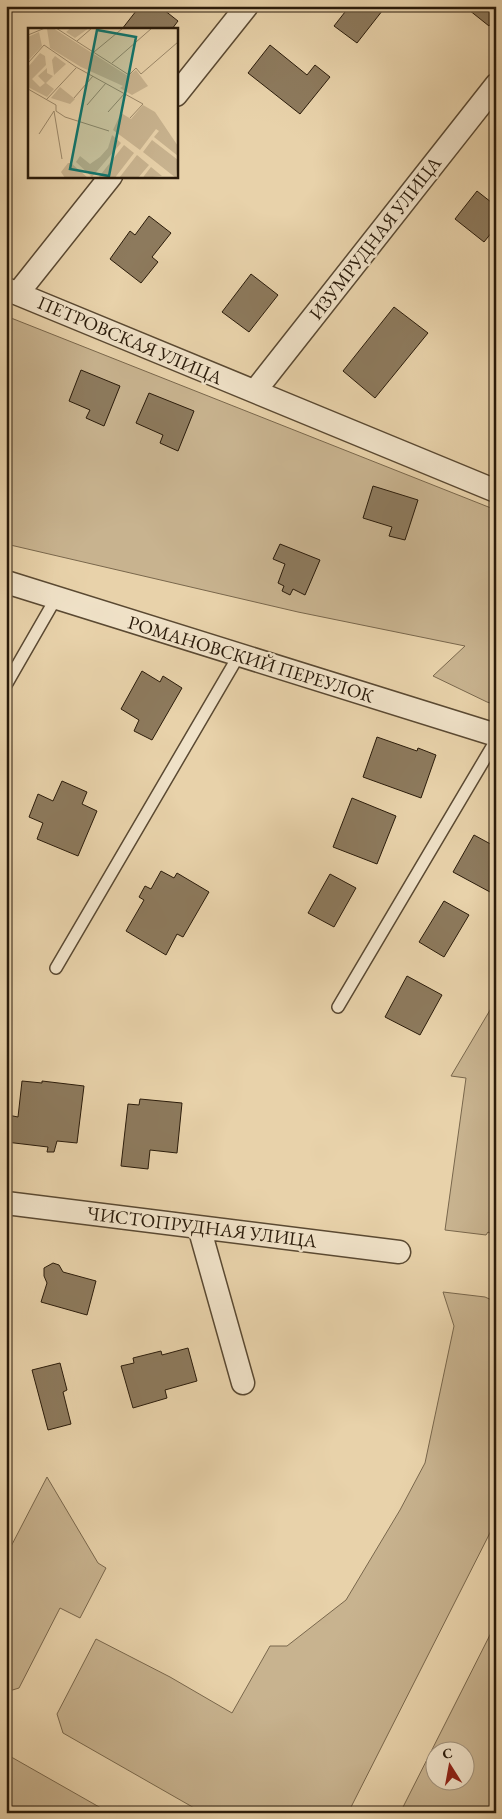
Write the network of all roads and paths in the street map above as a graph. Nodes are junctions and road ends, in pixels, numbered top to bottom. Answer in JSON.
{"nodes":[{"id":1,"x":247,"y":6,"type":"edge"},
{"id":2,"x":496,"y":85,"type":"edge"},
{"id":3,"x":178,"y":92,"type":"edge"},
{"id":4,"x":109,"y":178,"type":"edge"},
{"id":5,"x":12,"y":291,"type":"edge"},
{"id":6,"x":255,"y":392,"type":"junction"},
{"id":7,"x":496,"y":491,"type":"edge"},
{"id":8,"x":6,"y":582,"type":"edge"},
{"id":9,"x":56,"y":598,"type":"junction"},
{"id":10,"x":239,"y":655,"type":"junction"},
{"id":11,"x":6,"y":685,"type":"edge"},
{"id":12,"x":496,"y":734,"type":"edge"},
{"id":13,"x":496,"y":740,"type":"edge"},
{"id":14,"x":56,"y":968,"type":"dead end"},
{"id":15,"x":338,"y":1007,"type":"dead end"},
{"id":16,"x":6,"y":1202,"type":"edge"},
{"id":17,"x":199,"y":1227,"type":"junction"},
{"id":18,"x":399,"y":1252,"type":"dead end"},
{"id":19,"x":243,"y":1383,"type":"dead end"}],
"edges":[{"from":1,"to":3,"type":"street"},
{"from":2,"to":6,"type":"street","name":"ИЗУМРУДНАЯ УЛИЦА"},
{"from":4,"to":5,"type":"street"},
{"from":5,"to":6,"type":"street","name":"ПЕТРОВСКАЯ УЛИЦА"},
{"from":6,"to":7,"type":"street","name":"ПЕТРОВСКАЯ УЛИЦА"},
{"from":8,"to":9,"type":"street","name":"РОМАНОВСКИЙ ПЕРЕУЛОК"},
{"from":9,"to":10,"type":"street","name":"РОМАНОВСКИЙ ПЕРЕУЛОК"},
{"from":9,"to":11,"type":"lane"},
{"from":10,"to":12,"type":"street","name":"РОМАНОВСКИЙ ПЕРЕУЛОК"},
{"from":10,"to":14,"type":"lane"},
{"from":13,"to":15,"type":"lane"},
{"from":16,"to":17,"type":"street","name":"ЧИСТОПРУДНАЯ УЛИЦА"},
{"from":17,"to":18,"type":"street","name":"ЧИСТОПРУДНАЯ УЛИЦА"},
{"from":17,"to":19,"type":"street"}]}
